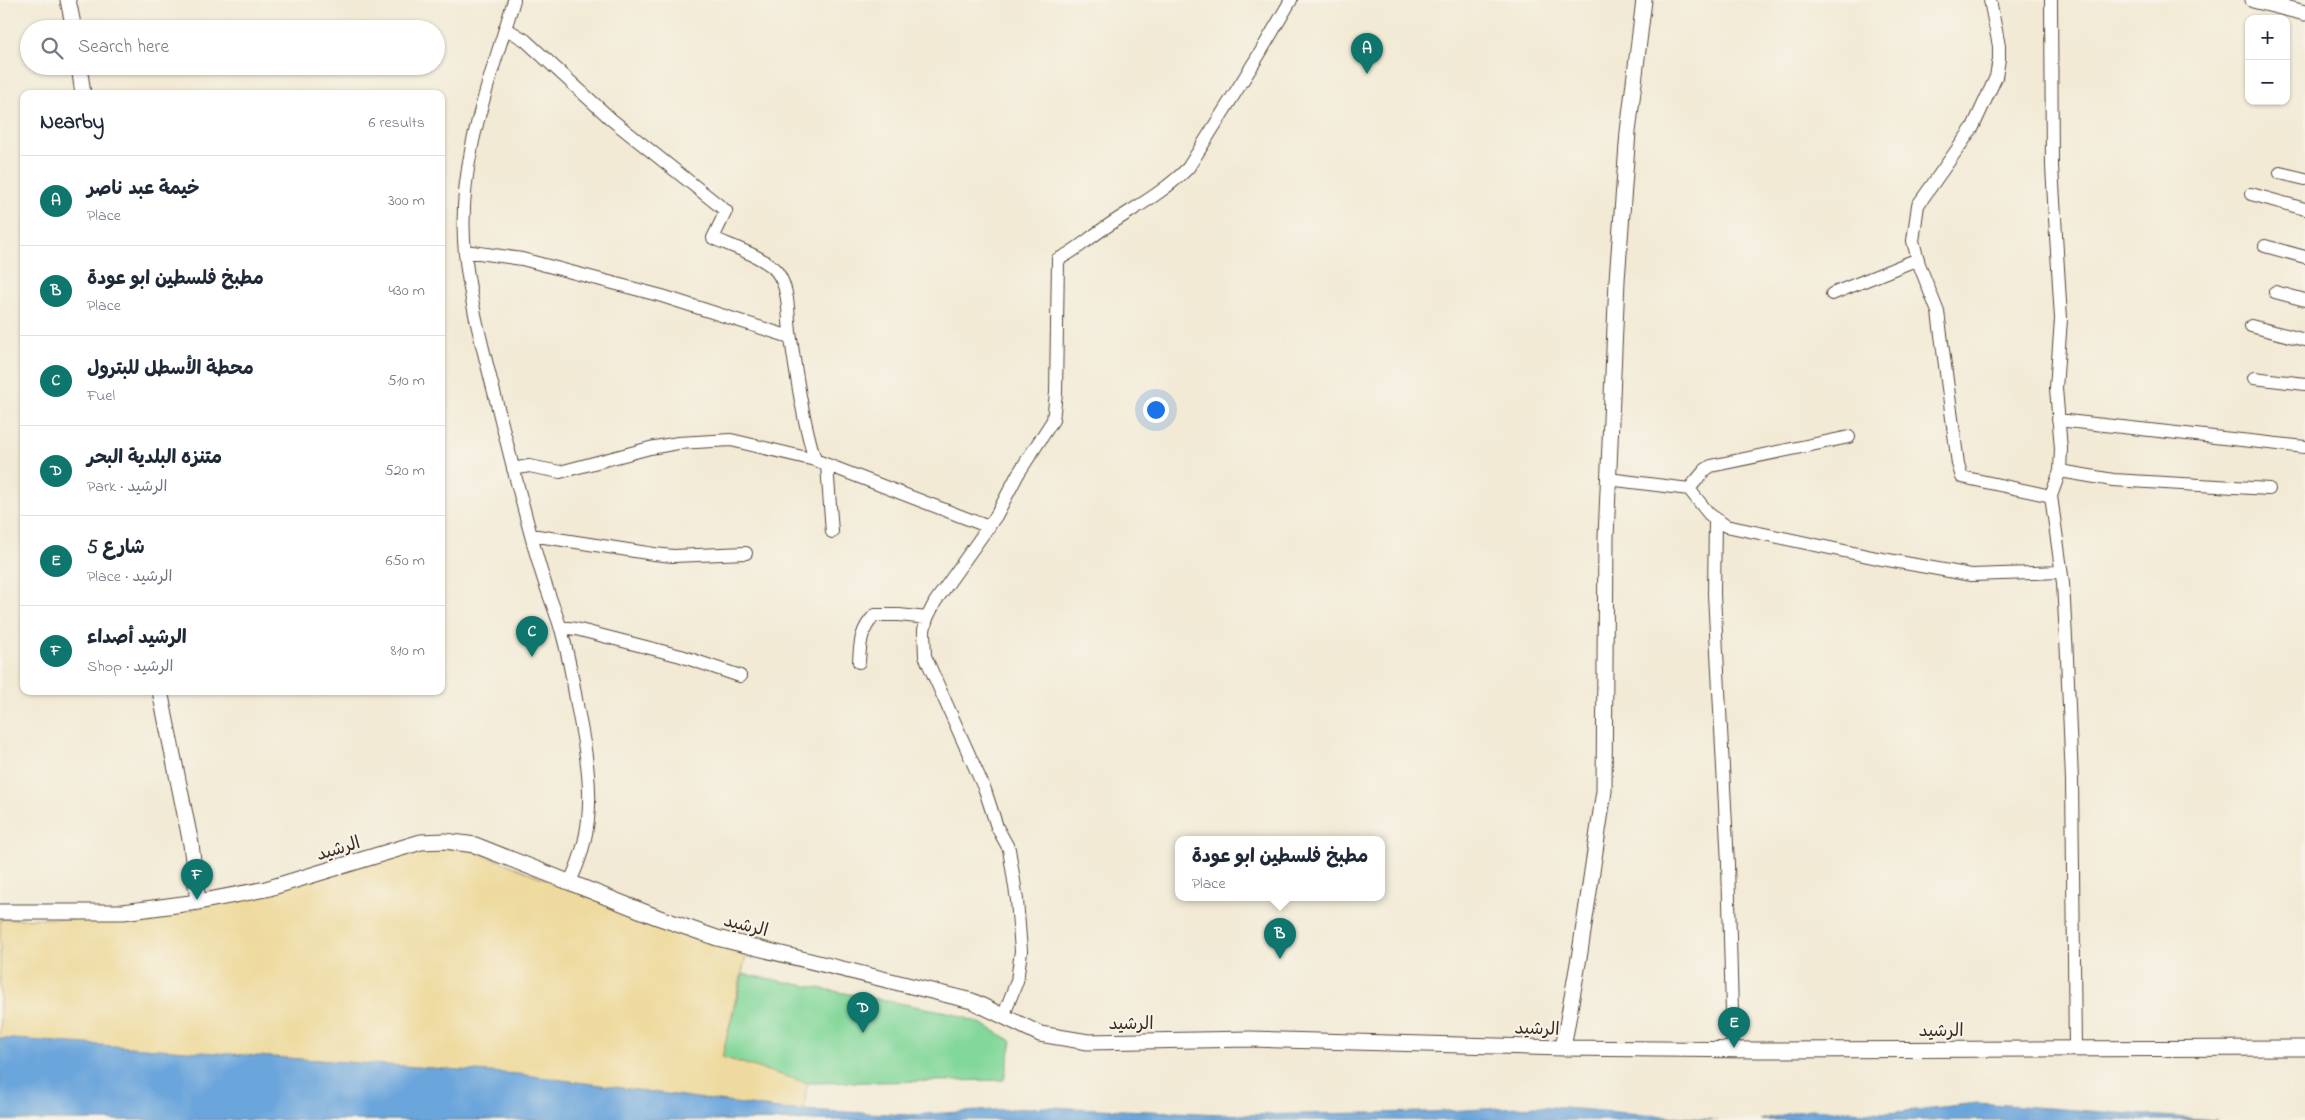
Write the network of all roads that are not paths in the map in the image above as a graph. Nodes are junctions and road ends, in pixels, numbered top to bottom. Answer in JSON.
{"nodes":[{"id":1,"x":68,"y":0,"type":"edge"},
{"id":2,"x":514,"y":0,"type":"edge"},
{"id":3,"x":1291,"y":0,"type":"edge"},
{"id":4,"x":1644,"y":0,"type":"edge"},
{"id":5,"x":1990,"y":0,"type":"edge"},
{"id":6,"x":2051,"y":0,"type":"edge"},
{"id":7,"x":2253,"y":0,"type":"edge"},
{"id":8,"x":2305,"y":13,"type":"edge"},
{"id":9,"x":72,"y":20,"type":"edge"},
{"id":10,"x":505,"y":28,"type":"junction"},
{"id":11,"x":81,"y":75,"type":"edge"},
{"id":12,"x":83,"y":90,"type":"edge"},
{"id":13,"x":2280,"y":173,"type":"dead end"},
{"id":14,"x":2305,"y":179,"type":"edge"},
{"id":15,"x":2251,"y":194,"type":"dead end"},
{"id":16,"x":2305,"y":209,"type":"edge"},
{"id":17,"x":2265,"y":246,"type":"dead end"},
{"id":18,"x":465,"y":251,"type":"junction"},
{"id":19,"x":2305,"y":257,"type":"edge"},
{"id":20,"x":1918,"y":259,"type":"junction"},
{"id":21,"x":2275,"y":292,"type":"dead end"},
{"id":22,"x":1832,"y":294,"type":"dead end"},
{"id":23,"x":2305,"y":300,"type":"edge"},
{"id":24,"x":2251,"y":326,"type":"dead end"},
{"id":25,"x":790,"y":337,"type":"junction"},
{"id":26,"x":2305,"y":340,"type":"edge"},
{"id":27,"x":2254,"y":378,"type":"dead end"},
{"id":28,"x":2305,"y":384,"type":"edge"},
{"id":29,"x":2058,"y":420,"type":"junction"},
{"id":30,"x":1850,"y":437,"type":"dead end"},
{"id":31,"x":2305,"y":446,"type":"edge"},
{"id":32,"x":814,"y":460,"type":"junction"},
{"id":33,"x":827,"y":465,"type":"junction"},
{"id":34,"x":513,"y":469,"type":"junction"},
{"id":35,"x":2060,"y":471,"type":"junction"},
{"id":36,"x":1608,"y":479,"type":"junction"},
{"id":37,"x":2269,"y":489,"type":"dead end"},
{"id":38,"x":1689,"y":490,"type":"junction"},
{"id":39,"x":2052,"y":496,"type":"junction"},
{"id":40,"x":1715,"y":519,"type":"junction"},
{"id":41,"x":989,"y":527,"type":"junction"},
{"id":42,"x":832,"y":532,"type":"dead end"},
{"id":43,"x":531,"y":534,"type":"junction"},
{"id":44,"x":746,"y":553,"type":"dead end"},
{"id":45,"x":2061,"y":572,"type":"junction"},
{"id":46,"x":927,"y":618,"type":"junction"},
{"id":47,"x":560,"y":627,"type":"junction"},
{"id":48,"x":859,"y":662,"type":"dead end"},
{"id":49,"x":740,"y":676,"type":"dead end"},
{"id":50,"x":161,"y":695,"type":"edge"},
{"id":51,"x":568,"y":883,"type":"junction"},
{"id":52,"x":198,"y":902,"type":"junction"},
{"id":53,"x":0,"y":912,"type":"edge"},
{"id":54,"x":1003,"y":1016,"type":"junction"},
{"id":55,"x":1562,"y":1048,"type":"junction"},
{"id":56,"x":2305,"y":1048,"type":"edge"},
{"id":57,"x":1733,"y":1049,"type":"junction"},
{"id":58,"x":2075,"y":1049,"type":"junction"}],
"edges":[{"from":1,"to":9,"type":"main road"},
{"from":2,"to":10,"type":"street"},
{"from":3,"to":41,"type":"street"},
{"from":4,"to":36,"type":"main road"},
{"from":5,"to":20,"type":"street"},
{"from":6,"to":29,"type":"street"},
{"from":7,"to":8,"type":"main road"},
{"from":10,"to":18,"type":"street"},
{"from":10,"to":25,"type":"street"},
{"from":11,"to":12,"type":"main road"},
{"from":13,"to":14,"type":"street"},
{"from":15,"to":16,"type":"street"},
{"from":17,"to":19,"type":"street"},
{"from":18,"to":25,"type":"street"},
{"from":18,"to":34,"type":"street"},
{"from":20,"to":22,"type":"street"},
{"from":20,"to":39,"type":"street"},
{"from":21,"to":23,"type":"street"},
{"from":24,"to":26,"type":"street"},
{"from":25,"to":32,"type":"street"},
{"from":27,"to":28,"type":"street"},
{"from":29,"to":31,"type":"street"},
{"from":29,"to":35,"type":"street"},
{"from":30,"to":38,"type":"street"},
{"from":32,"to":33,"type":"street"},
{"from":32,"to":34,"type":"street"},
{"from":33,"to":41,"type":"street"},
{"from":33,"to":42,"type":"street"},
{"from":34,"to":43,"type":"street"},
{"from":35,"to":37,"type":"street"},
{"from":35,"to":39,"type":"street"},
{"from":36,"to":38,"type":"street"},
{"from":36,"to":55,"type":"main road"},
{"from":38,"to":40,"type":"street"},
{"from":39,"to":45,"type":"street"},
{"from":40,"to":45,"type":"street"},
{"from":40,"to":57,"type":"street"},
{"from":41,"to":46,"type":"street"},
{"from":43,"to":44,"type":"street"},
{"from":43,"to":47,"type":"street"},
{"from":45,"to":58,"type":"street"},
{"from":46,"to":48,"type":"street"},
{"from":46,"to":54,"type":"street"},
{"from":47,"to":49,"type":"street"},
{"from":47,"to":51,"type":"street"},
{"from":50,"to":52,"type":"main road"},
{"from":51,"to":52,"type":"main road","name":"الرشيد"},
{"from":51,"to":54,"type":"main road","name":"الرشيد"},
{"from":52,"to":53,"type":"main road","name":"الرشيد"},
{"from":54,"to":55,"type":"main road","name":"الرشيد"},
{"from":55,"to":57,"type":"main road","name":"الرشيد"},
{"from":56,"to":58,"type":"main road","name":"الرشيد"},
{"from":57,"to":58,"type":"main road","name":"الرشيد"}]}
